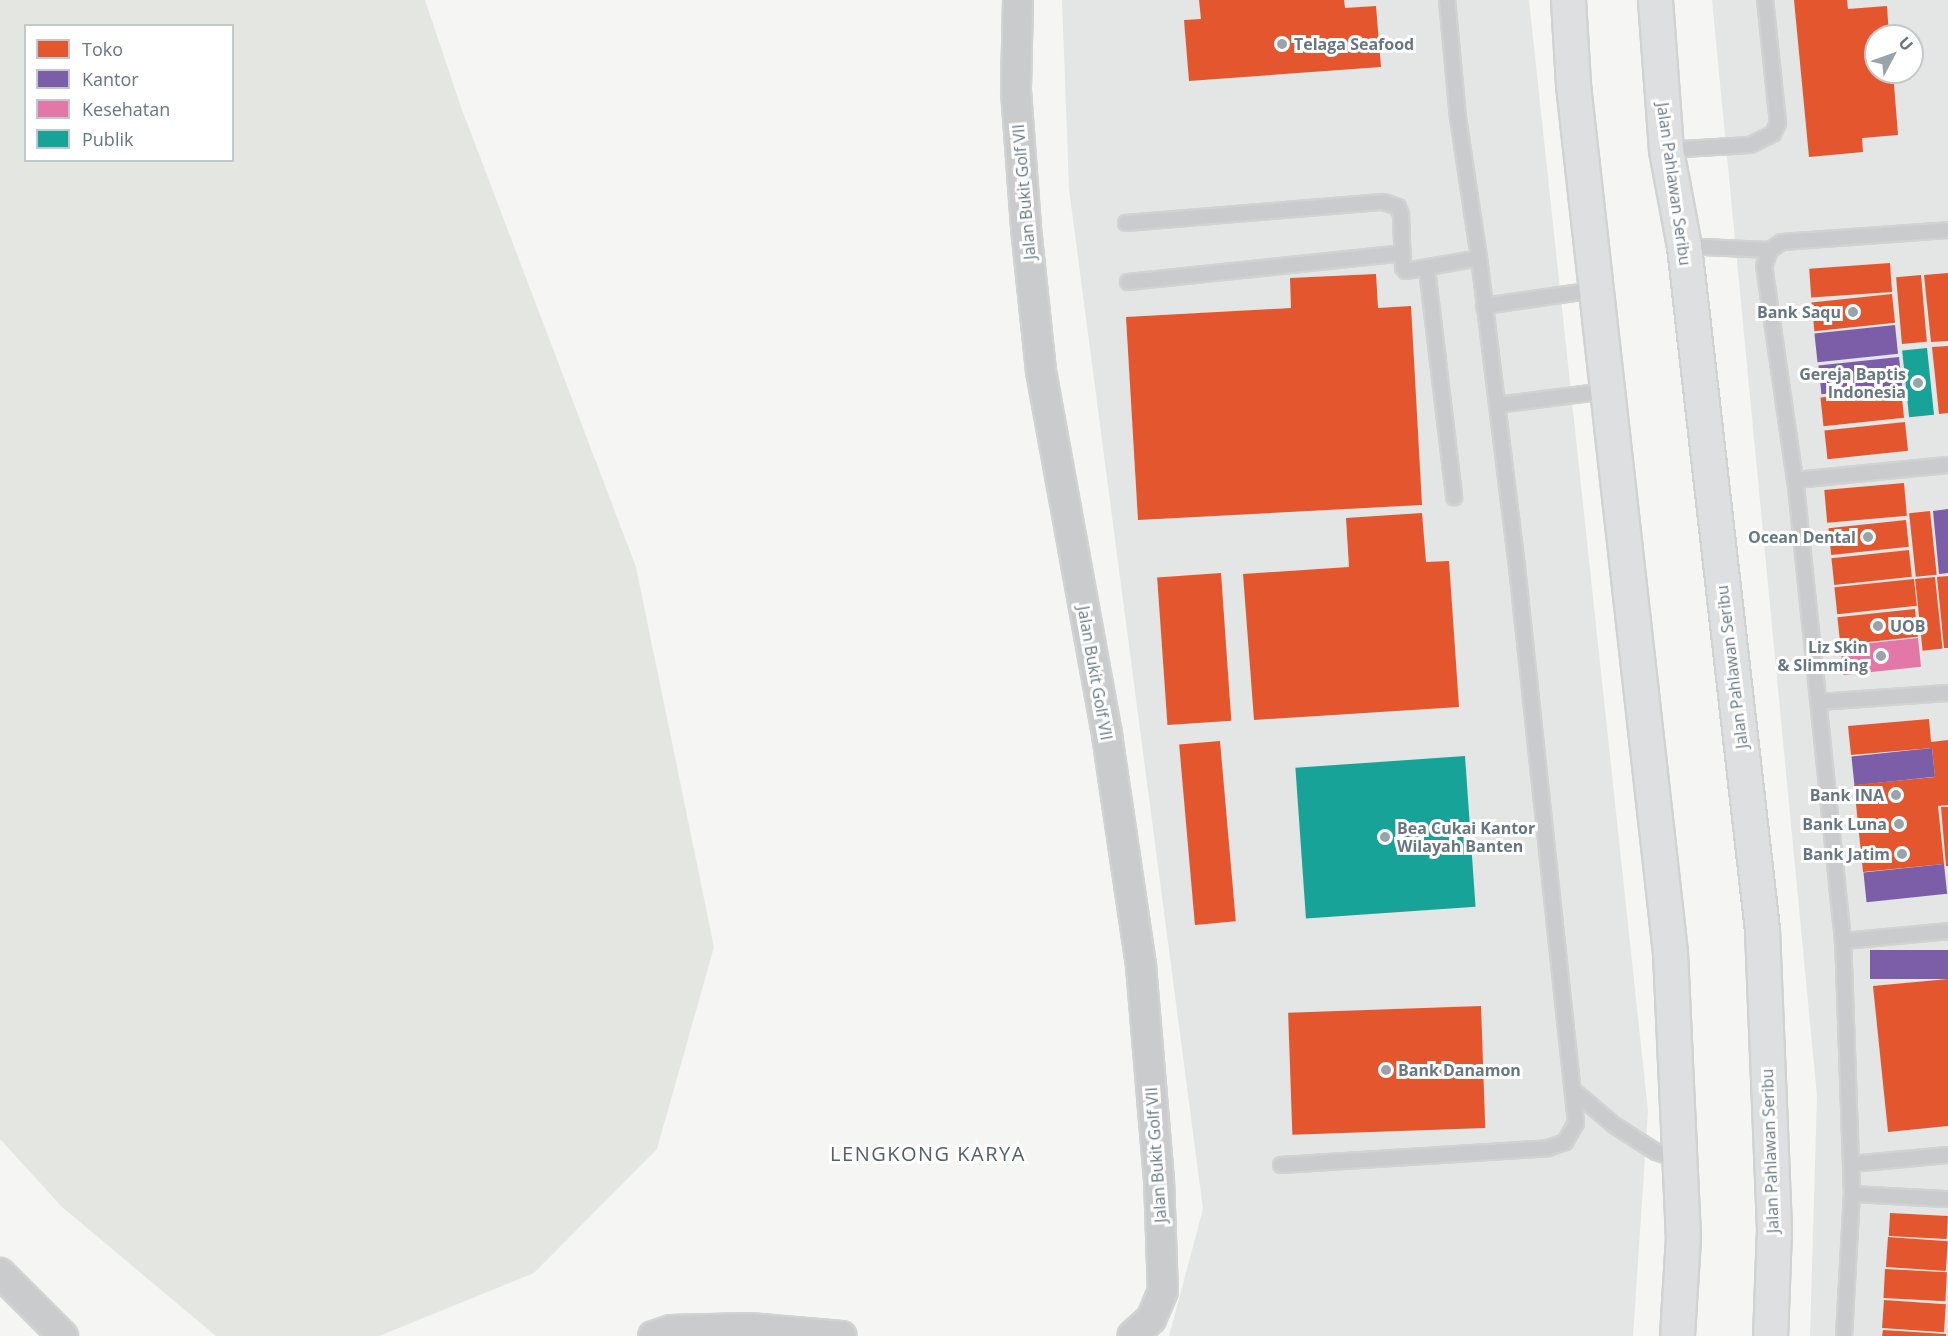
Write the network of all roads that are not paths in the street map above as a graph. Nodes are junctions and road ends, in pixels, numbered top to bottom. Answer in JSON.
{"nodes":[{"id":1,"x":1018,"y":0,"type":"edge"},
{"id":2,"x":1447,"y":0,"type":"edge"},
{"id":3,"x":1568,"y":0,"type":"edge"},
{"id":4,"x":1655,"y":0,"type":"edge"},
{"id":5,"x":1765,"y":0,"type":"edge"},
{"id":6,"x":1666,"y":150,"type":"junction"},
{"id":7,"x":1126,"y":223,"type":"dead end"},
{"id":8,"x":1948,"y":230,"type":"edge"},
{"id":9,"x":1683,"y":246,"type":"junction"},
{"id":10,"x":1770,"y":250,"type":"junction"},
{"id":11,"x":1402,"y":253,"type":"junction"},
{"id":12,"x":1479,"y":258,"type":"junction"},
{"id":13,"x":1427,"y":269,"type":"junction"},
{"id":14,"x":1128,"y":282,"type":"dead end"},
{"id":15,"x":1595,"y":290,"type":"junction"},
{"id":16,"x":1484,"y":306,"type":"junction"},
{"id":17,"x":1607,"y":391,"type":"junction"},
{"id":18,"x":1497,"y":405,"type":"junction"},
{"id":19,"x":1948,"y":465,"type":"edge"},
{"id":20,"x":1795,"y":480,"type":"junction"},
{"id":21,"x":1454,"y":497,"type":"dead end"},
{"id":22,"x":1948,"y":693,"type":"edge"},
{"id":23,"x":1818,"y":702,"type":"junction"},
{"id":24,"x":1948,"y":931,"type":"edge"},
{"id":25,"x":1843,"y":940,"type":"junction"},
{"id":26,"x":1574,"y":1091,"type":"junction"},
{"id":27,"x":1948,"y":1155,"type":"edge"},
{"id":28,"x":1680,"y":1161,"type":"junction"},
{"id":29,"x":1851,"y":1164,"type":"junction"},
{"id":30,"x":1281,"y":1165,"type":"dead end"},
{"id":31,"x":1852,"y":1194,"type":"junction"},
{"id":32,"x":1948,"y":1199,"type":"edge"},
{"id":33,"x":0,"y":1273,"type":"edge"},
{"id":34,"x":63,"y":1336,"type":"edge"},
{"id":35,"x":653,"y":1336,"type":"edge"},
{"id":36,"x":842,"y":1336,"type":"edge"},
{"id":37,"x":1132,"y":1336,"type":"edge"},
{"id":38,"x":1677,"y":1336,"type":"edge"},
{"id":39,"x":1770,"y":1336,"type":"edge"},
{"id":40,"x":1844,"y":1336,"type":"edge"}],
"edges":[{"from":1,"to":37,"type":"street","name":"Jalan Bukit Golf VII"},
{"from":2,"to":12,"type":"lane"},
{"from":3,"to":15,"type":"main road"},
{"from":4,"to":6,"type":"main road","name":"Jalan Pahlawan Seribu"},
{"from":5,"to":6,"type":"lane"},
{"from":6,"to":9,"type":"main road","name":"Jalan Pahlawan Seribu"},
{"from":7,"to":11,"type":"lane"},
{"from":8,"to":10,"type":"lane"},
{"from":9,"to":10,"type":"lane"},
{"from":9,"to":39,"type":"main road","name":"Jalan Pahlawan Seribu"},
{"from":10,"to":20,"type":"lane"},
{"from":11,"to":13,"type":"lane"},
{"from":11,"to":14,"type":"lane"},
{"from":12,"to":13,"type":"lane"},
{"from":12,"to":16,"type":"lane"},
{"from":13,"to":21,"type":"lane"},
{"from":15,"to":16,"type":"lane"},
{"from":15,"to":17,"type":"main road"},
{"from":16,"to":18,"type":"lane"},
{"from":17,"to":18,"type":"lane"},
{"from":17,"to":28,"type":"main road"},
{"from":18,"to":26,"type":"lane"},
{"from":19,"to":20,"type":"lane"},
{"from":20,"to":23,"type":"lane"},
{"from":22,"to":23,"type":"lane"},
{"from":23,"to":25,"type":"lane"},
{"from":24,"to":25,"type":"lane"},
{"from":25,"to":29,"type":"lane"},
{"from":26,"to":28,"type":"lane"},
{"from":26,"to":30,"type":"lane"},
{"from":27,"to":29,"type":"lane"},
{"from":28,"to":38,"type":"main road"},
{"from":29,"to":31,"type":"lane"},
{"from":31,"to":32,"type":"lane"},
{"from":31,"to":40,"type":"lane"},
{"from":33,"to":34,"type":"street"},
{"from":35,"to":36,"type":"street"}]}
